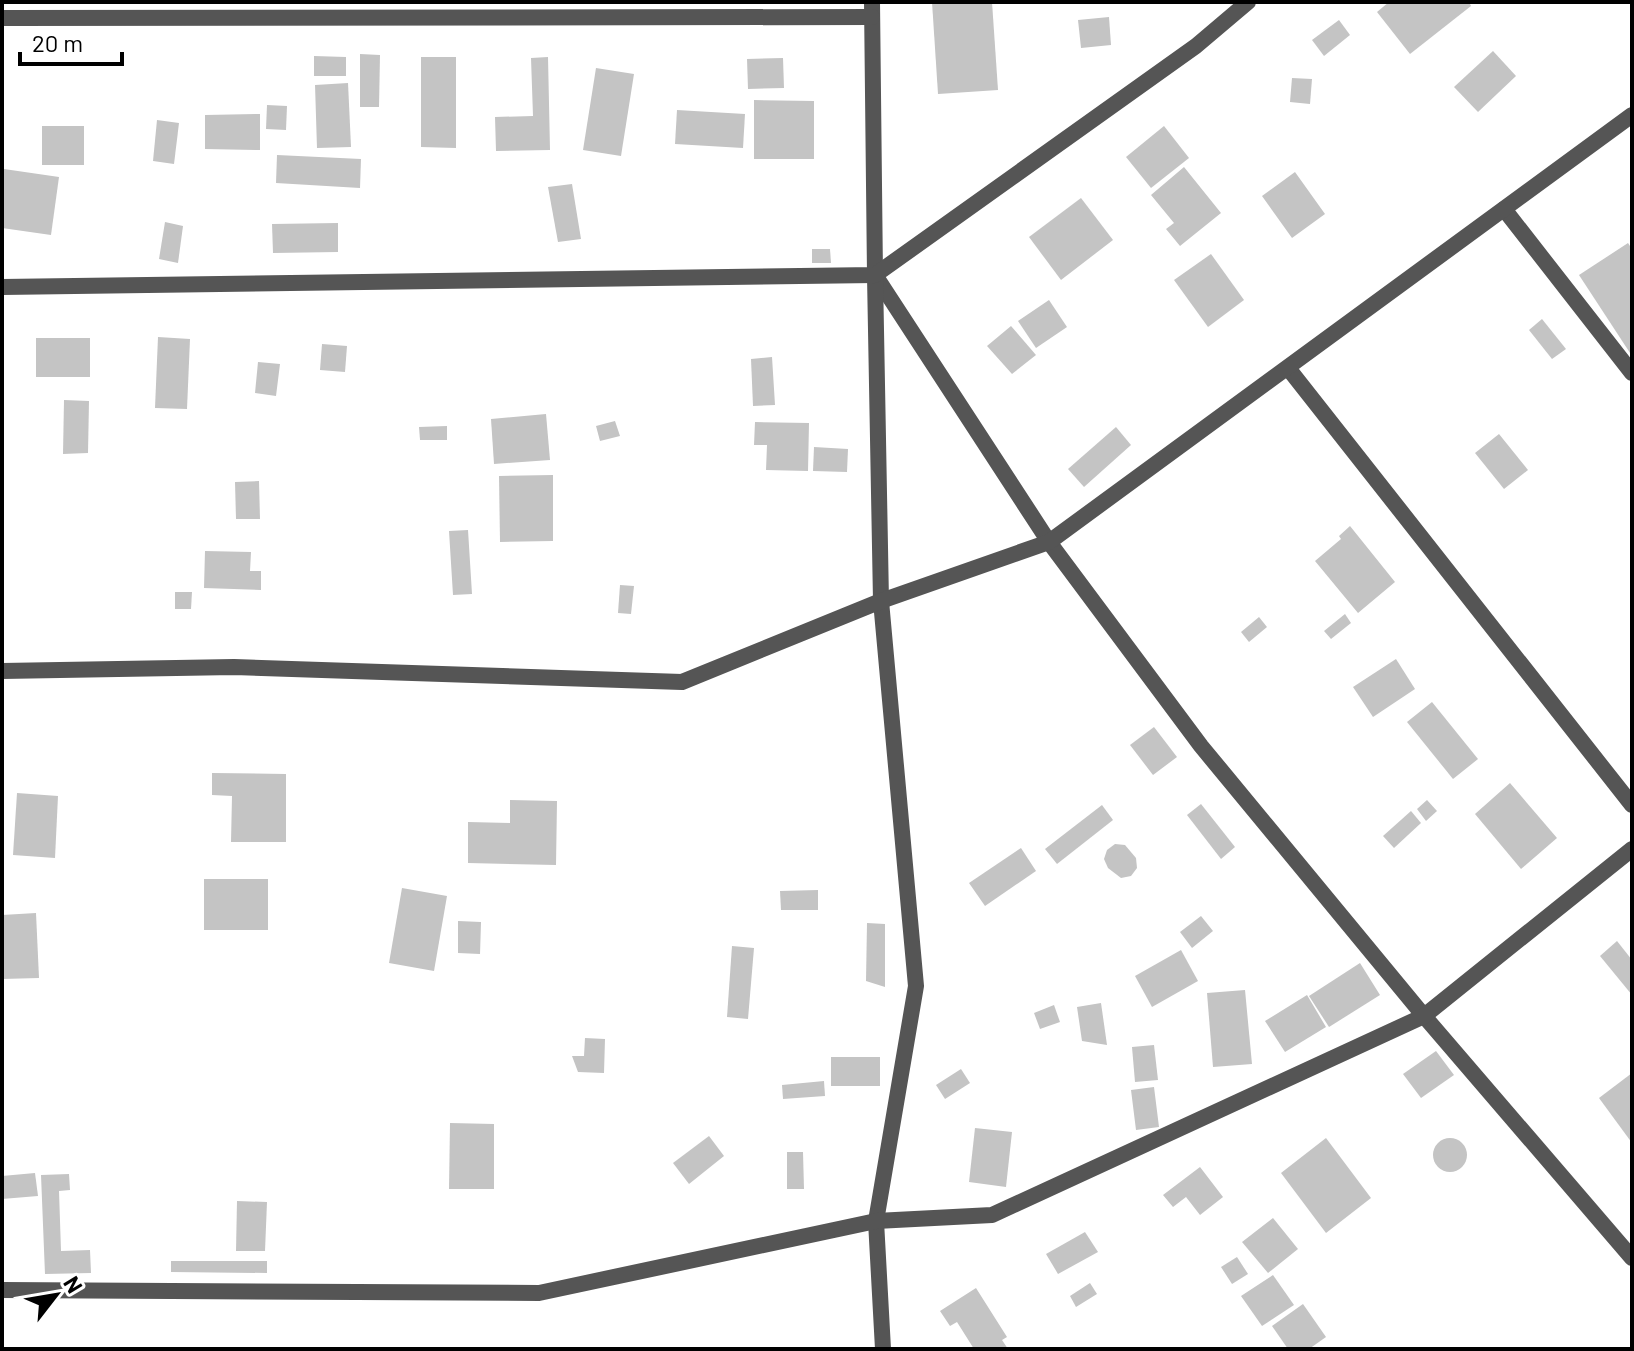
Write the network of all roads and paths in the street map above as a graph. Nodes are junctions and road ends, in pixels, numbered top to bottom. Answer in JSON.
{"nodes":[{"id":1,"x":1248,"y":2,"type":"edge"},
{"id":2,"x":872,"y":10,"type":"edge"},
{"id":3,"x":2,"y":18,"type":"edge"},
{"id":4,"x":1632,"y":115,"type":"edge"},
{"id":5,"x":1504,"y":209,"type":"junction"},
{"id":6,"x":875,"y":275,"type":"junction"},
{"id":7,"x":2,"y":287,"type":"edge"},
{"id":8,"x":1288,"y":368,"type":"junction"},
{"id":9,"x":1632,"y":373,"type":"edge"},
{"id":10,"x":1049,"y":542,"type":"junction"},
{"id":11,"x":881,"y":601,"type":"junction"},
{"id":12,"x":2,"y":671,"type":"edge"},
{"id":13,"x":1632,"y":805,"type":"edge"},
{"id":14,"x":1632,"y":849,"type":"edge"},
{"id":15,"x":1424,"y":1016,"type":"junction"},
{"id":16,"x":876,"y":1221,"type":"junction"},
{"id":17,"x":1632,"y":1258,"type":"edge"},
{"id":18,"x":2,"y":1290,"type":"edge"},
{"id":19,"x":883,"y":1349,"type":"edge"}],
"edges":[{"from":1,"to":6,"type":"street"},
{"from":2,"to":3,"type":"street"},
{"from":2,"to":6,"type":"street"},
{"from":4,"to":5,"type":"street"},
{"from":5,"to":8,"type":"street"},
{"from":5,"to":9,"type":"street"},
{"from":6,"to":7,"type":"street"},
{"from":6,"to":10,"type":"street"},
{"from":6,"to":11,"type":"street"},
{"from":8,"to":10,"type":"street"},
{"from":8,"to":13,"type":"street"},
{"from":10,"to":11,"type":"street"},
{"from":10,"to":15,"type":"street"},
{"from":11,"to":12,"type":"street"},
{"from":11,"to":16,"type":"street"},
{"from":14,"to":15,"type":"street"},
{"from":15,"to":16,"type":"street"},
{"from":15,"to":17,"type":"street"},
{"from":16,"to":18,"type":"street"},
{"from":16,"to":19,"type":"street"}]}
